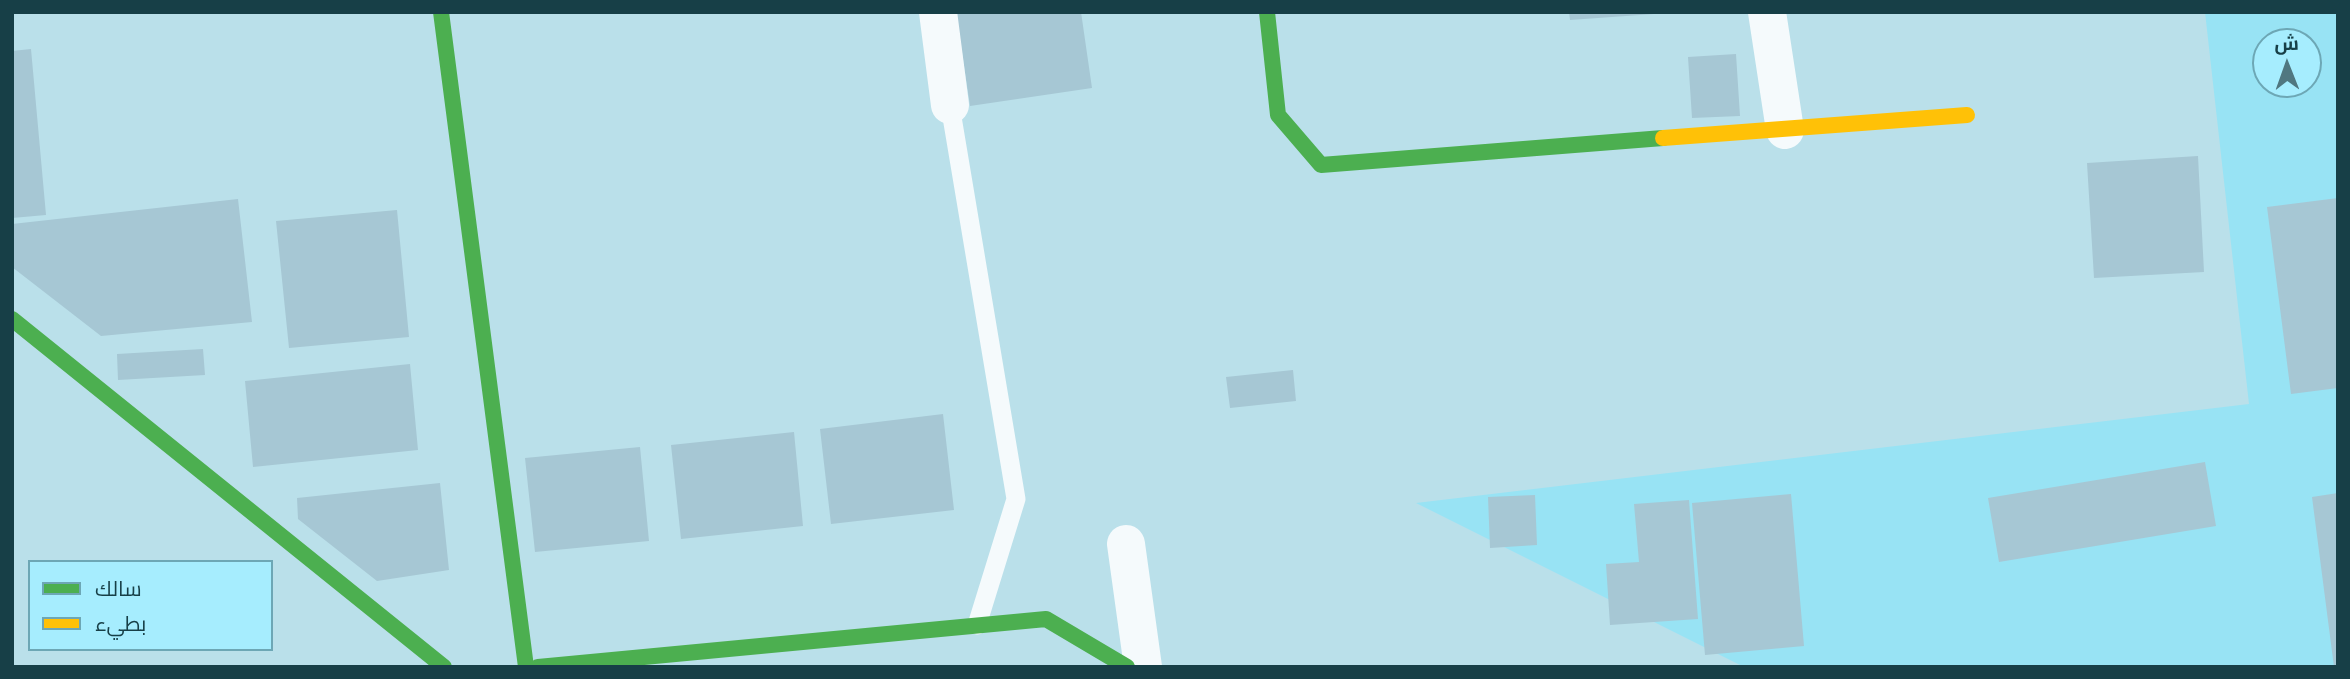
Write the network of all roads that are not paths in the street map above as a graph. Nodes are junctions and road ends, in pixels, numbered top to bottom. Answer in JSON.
{"nodes":[{"id":1,"x":441,"y":12,"type":"edge"},
{"id":2,"x":938,"y":12,"type":"edge"},
{"id":3,"x":1267,"y":12,"type":"edge"},
{"id":4,"x":1767,"y":12,"type":"edge"},
{"id":5,"x":950,"y":105,"type":"joint"},
{"id":6,"x":1967,"y":116,"type":"dead end"},
{"id":7,"x":1785,"y":130,"type":"junction"},
{"id":8,"x":12,"y":319,"type":"edge"},
{"id":9,"x":27,"y":343,"type":"edge"},
{"id":10,"x":1126,"y":544,"type":"dead end"},
{"id":11,"x":976,"y":625,"type":"junction"},
{"id":12,"x":444,"y":667,"type":"edge"},
{"id":13,"x":526,"y":667,"type":"edge"},
{"id":14,"x":538,"y":667,"type":"edge"},
{"id":15,"x":1127,"y":667,"type":"edge"},
{"id":16,"x":1143,"y":667,"type":"edge"}],
"edges":[{"from":1,"to":13,"type":"street"},
{"from":2,"to":5,"type":"street"},
{"from":3,"to":7,"type":"street"},
{"from":4,"to":7,"type":"street"},
{"from":5,"to":11,"type":"lane"},
{"from":6,"to":7,"type":"street"},
{"from":8,"to":9,"type":"street"},
{"from":9,"to":12,"type":"street"},
{"from":10,"to":16,"type":"street"},
{"from":11,"to":14,"type":"street"},
{"from":11,"to":15,"type":"street"}]}
